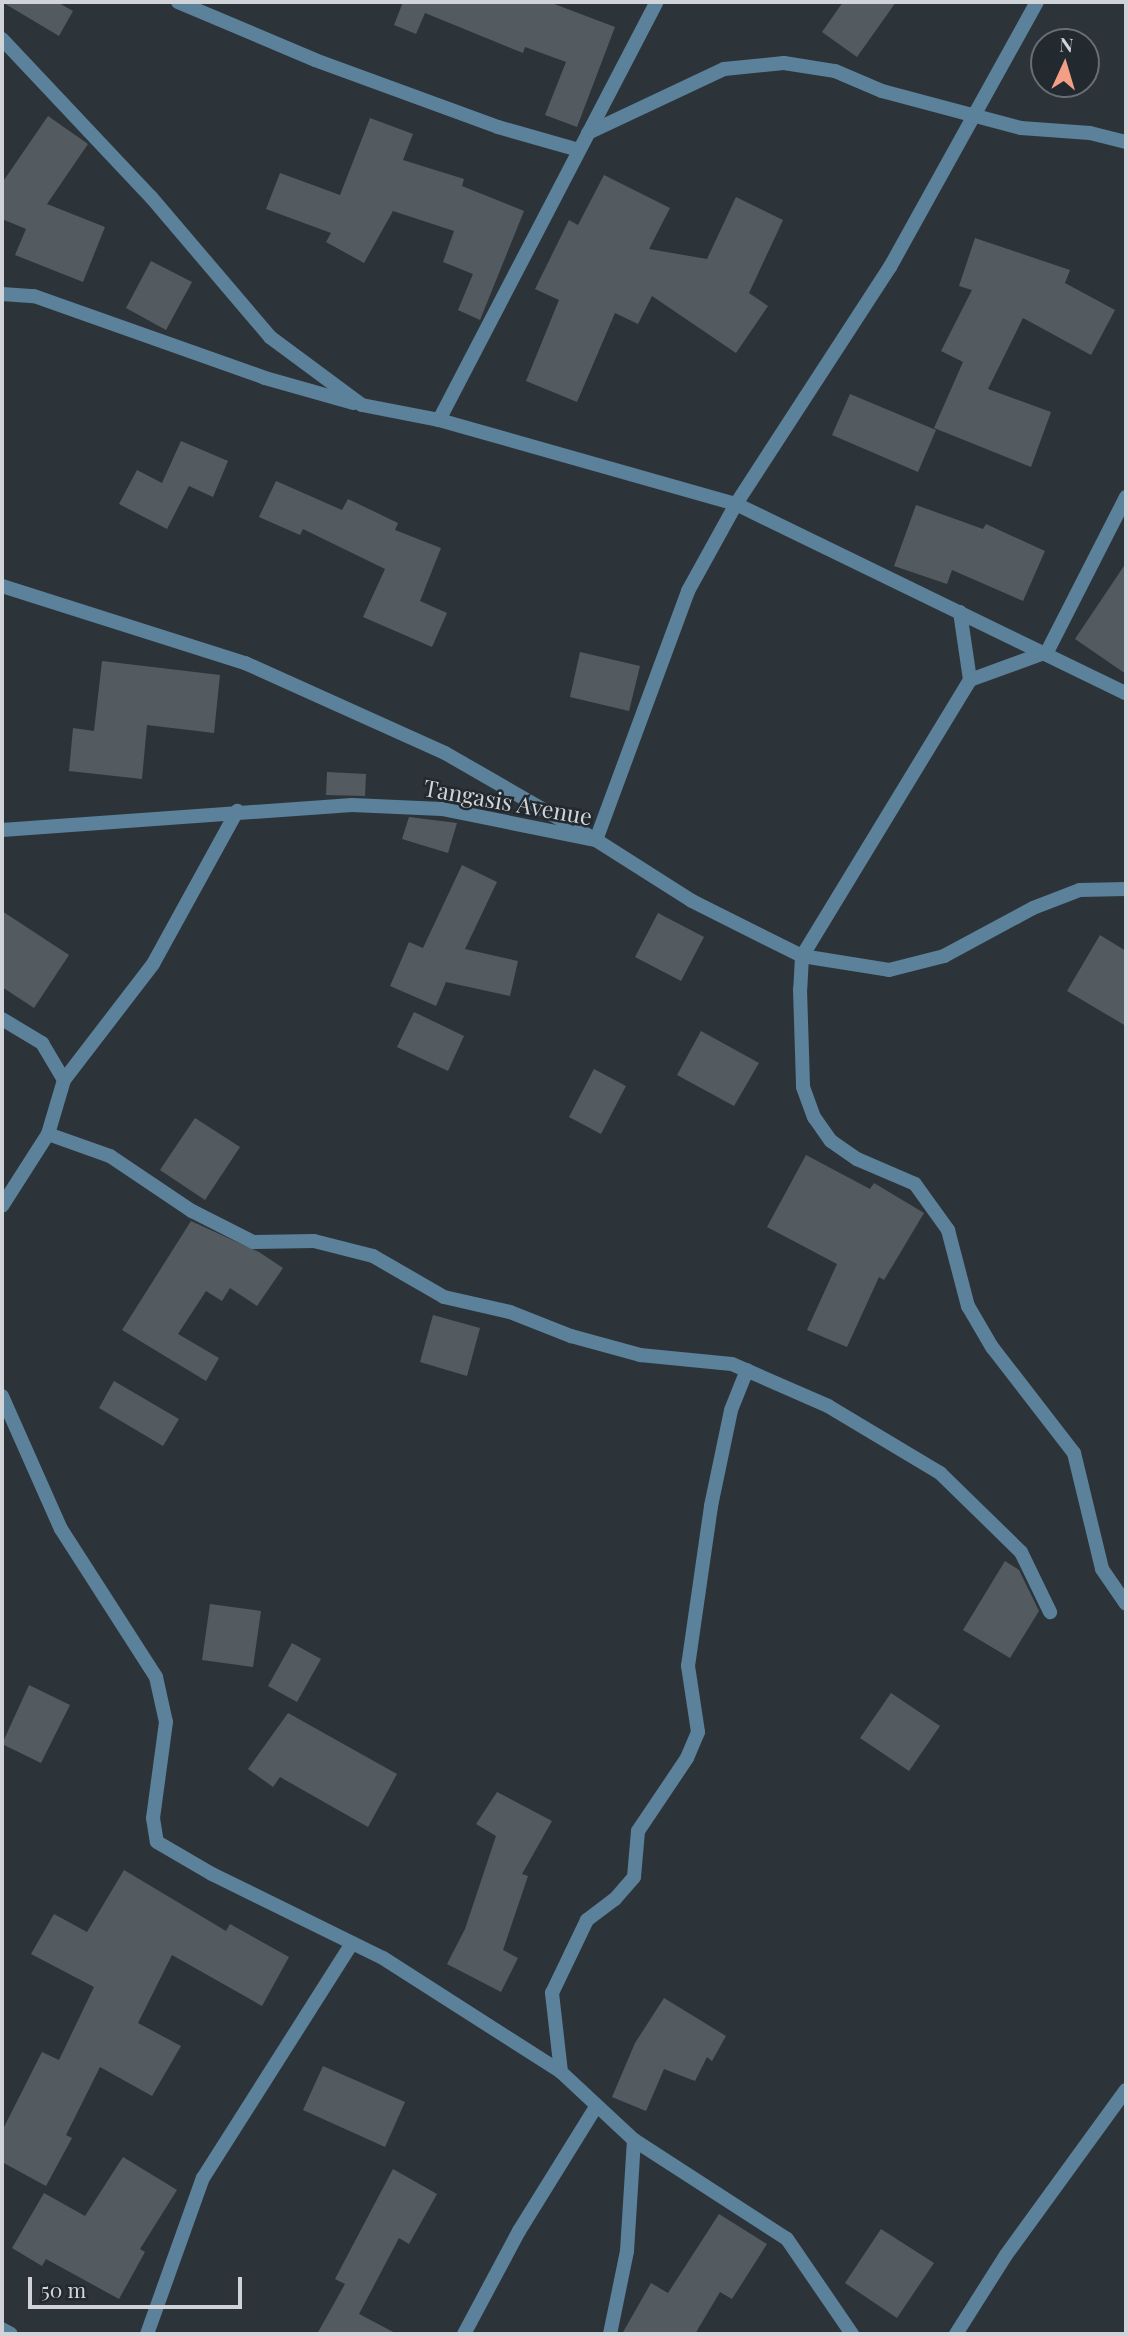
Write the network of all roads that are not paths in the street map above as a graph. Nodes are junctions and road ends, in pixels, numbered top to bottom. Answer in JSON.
{"nodes":[{"id":1,"x":178,"y":2,"type":"edge"},
{"id":2,"x":657,"y":2,"type":"edge"},
{"id":3,"x":1037,"y":2,"type":"edge"},
{"id":4,"x":2,"y":39,"type":"edge"},
{"id":5,"x":975,"y":112,"type":"junction"},
{"id":6,"x":588,"y":133,"type":"junction"},
{"id":7,"x":1126,"y":142,"type":"edge"},
{"id":8,"x":579,"y":150,"type":"junction"},
{"id":9,"x":2,"y":294,"type":"edge"},
{"id":10,"x":362,"y":405,"type":"junction"},
{"id":11,"x":439,"y":420,"type":"junction"},
{"id":12,"x":1126,"y":497,"type":"edge"},
{"id":13,"x":736,"y":505,"type":"junction"},
{"id":14,"x":2,"y":586,"type":"edge"},
{"id":15,"x":960,"y":612,"type":"junction"},
{"id":16,"x":1047,"y":652,"type":"junction"},
{"id":17,"x":970,"y":680,"type":"junction"},
{"id":18,"x":1126,"y":693,"type":"edge"},
{"id":19,"x":237,"y":811,"type":"junction"},
{"id":20,"x":2,"y":830,"type":"edge"},
{"id":21,"x":596,"y":840,"type":"junction"},
{"id":22,"x":1126,"y":890,"type":"edge"},
{"id":23,"x":802,"y":956,"type":"junction"},
{"id":24,"x":2,"y":1019,"type":"edge"},
{"id":25,"x":64,"y":1080,"type":"junction"},
{"id":26,"x":48,"y":1134,"type":"junction"},
{"id":27,"x":2,"y":1206,"type":"edge"},
{"id":28,"x":747,"y":1370,"type":"junction"},
{"id":29,"x":2,"y":1396,"type":"edge"},
{"id":30,"x":1126,"y":1604,"type":"edge"},
{"id":31,"x":1051,"y":1612,"type":"dead end"},
{"id":32,"x":352,"y":1943,"type":"junction"},
{"id":33,"x":561,"y":2072,"type":"junction"},
{"id":34,"x":1126,"y":2090,"type":"edge"},
{"id":35,"x":596,"y":2107,"type":"junction"},
{"id":36,"x":634,"y":2140,"type":"junction"},
{"id":37,"x":2,"y":2329,"type":"edge"},
{"id":38,"x":11,"y":2334,"type":"edge"},
{"id":39,"x":146,"y":2334,"type":"edge"},
{"id":40,"x":464,"y":2334,"type":"edge"},
{"id":41,"x":610,"y":2334,"type":"edge"},
{"id":42,"x":852,"y":2334,"type":"edge"},
{"id":43,"x":956,"y":2334,"type":"edge"}],
"edges":[{"from":1,"to":8,"type":"street"},
{"from":2,"to":6,"type":"street"},
{"from":3,"to":5,"type":"street"},
{"from":4,"to":10,"type":"street"},
{"from":5,"to":6,"type":"street"},
{"from":5,"to":7,"type":"street"},
{"from":5,"to":13,"type":"street"},
{"from":6,"to":8,"type":"street"},
{"from":8,"to":11,"type":"street"},
{"from":9,"to":10,"type":"street"},
{"from":10,"to":11,"type":"street"},
{"from":11,"to":13,"type":"street"},
{"from":12,"to":16,"type":"street"},
{"from":13,"to":15,"type":"street"},
{"from":13,"to":21,"type":"street"},
{"from":14,"to":21,"type":"street"},
{"from":15,"to":16,"type":"street"},
{"from":15,"to":17,"type":"street"},
{"from":16,"to":17,"type":"street"},
{"from":16,"to":18,"type":"street"},
{"from":17,"to":23,"type":"street"},
{"from":19,"to":20,"type":"street","name":"Tangasis Avenue"},
{"from":19,"to":21,"type":"street","name":"Tangasis Avenue"},
{"from":19,"to":25,"type":"street"},
{"from":21,"to":23,"type":"street","name":"Tangasis Avenue"},
{"from":22,"to":23,"type":"street","name":"Tangasis Avenue"},
{"from":23,"to":30,"type":"street"},
{"from":24,"to":25,"type":"street"},
{"from":25,"to":26,"type":"street"},
{"from":26,"to":27,"type":"street"},
{"from":26,"to":28,"type":"street"},
{"from":28,"to":31,"type":"street"},
{"from":28,"to":33,"type":"street"},
{"from":29,"to":32,"type":"street"},
{"from":32,"to":33,"type":"street"},
{"from":32,"to":39,"type":"street"},
{"from":33,"to":35,"type":"street"},
{"from":34,"to":43,"type":"street"},
{"from":35,"to":36,"type":"street"},
{"from":35,"to":40,"type":"street"},
{"from":36,"to":41,"type":"street"},
{"from":36,"to":42,"type":"street"},
{"from":37,"to":38,"type":"street"}]}
